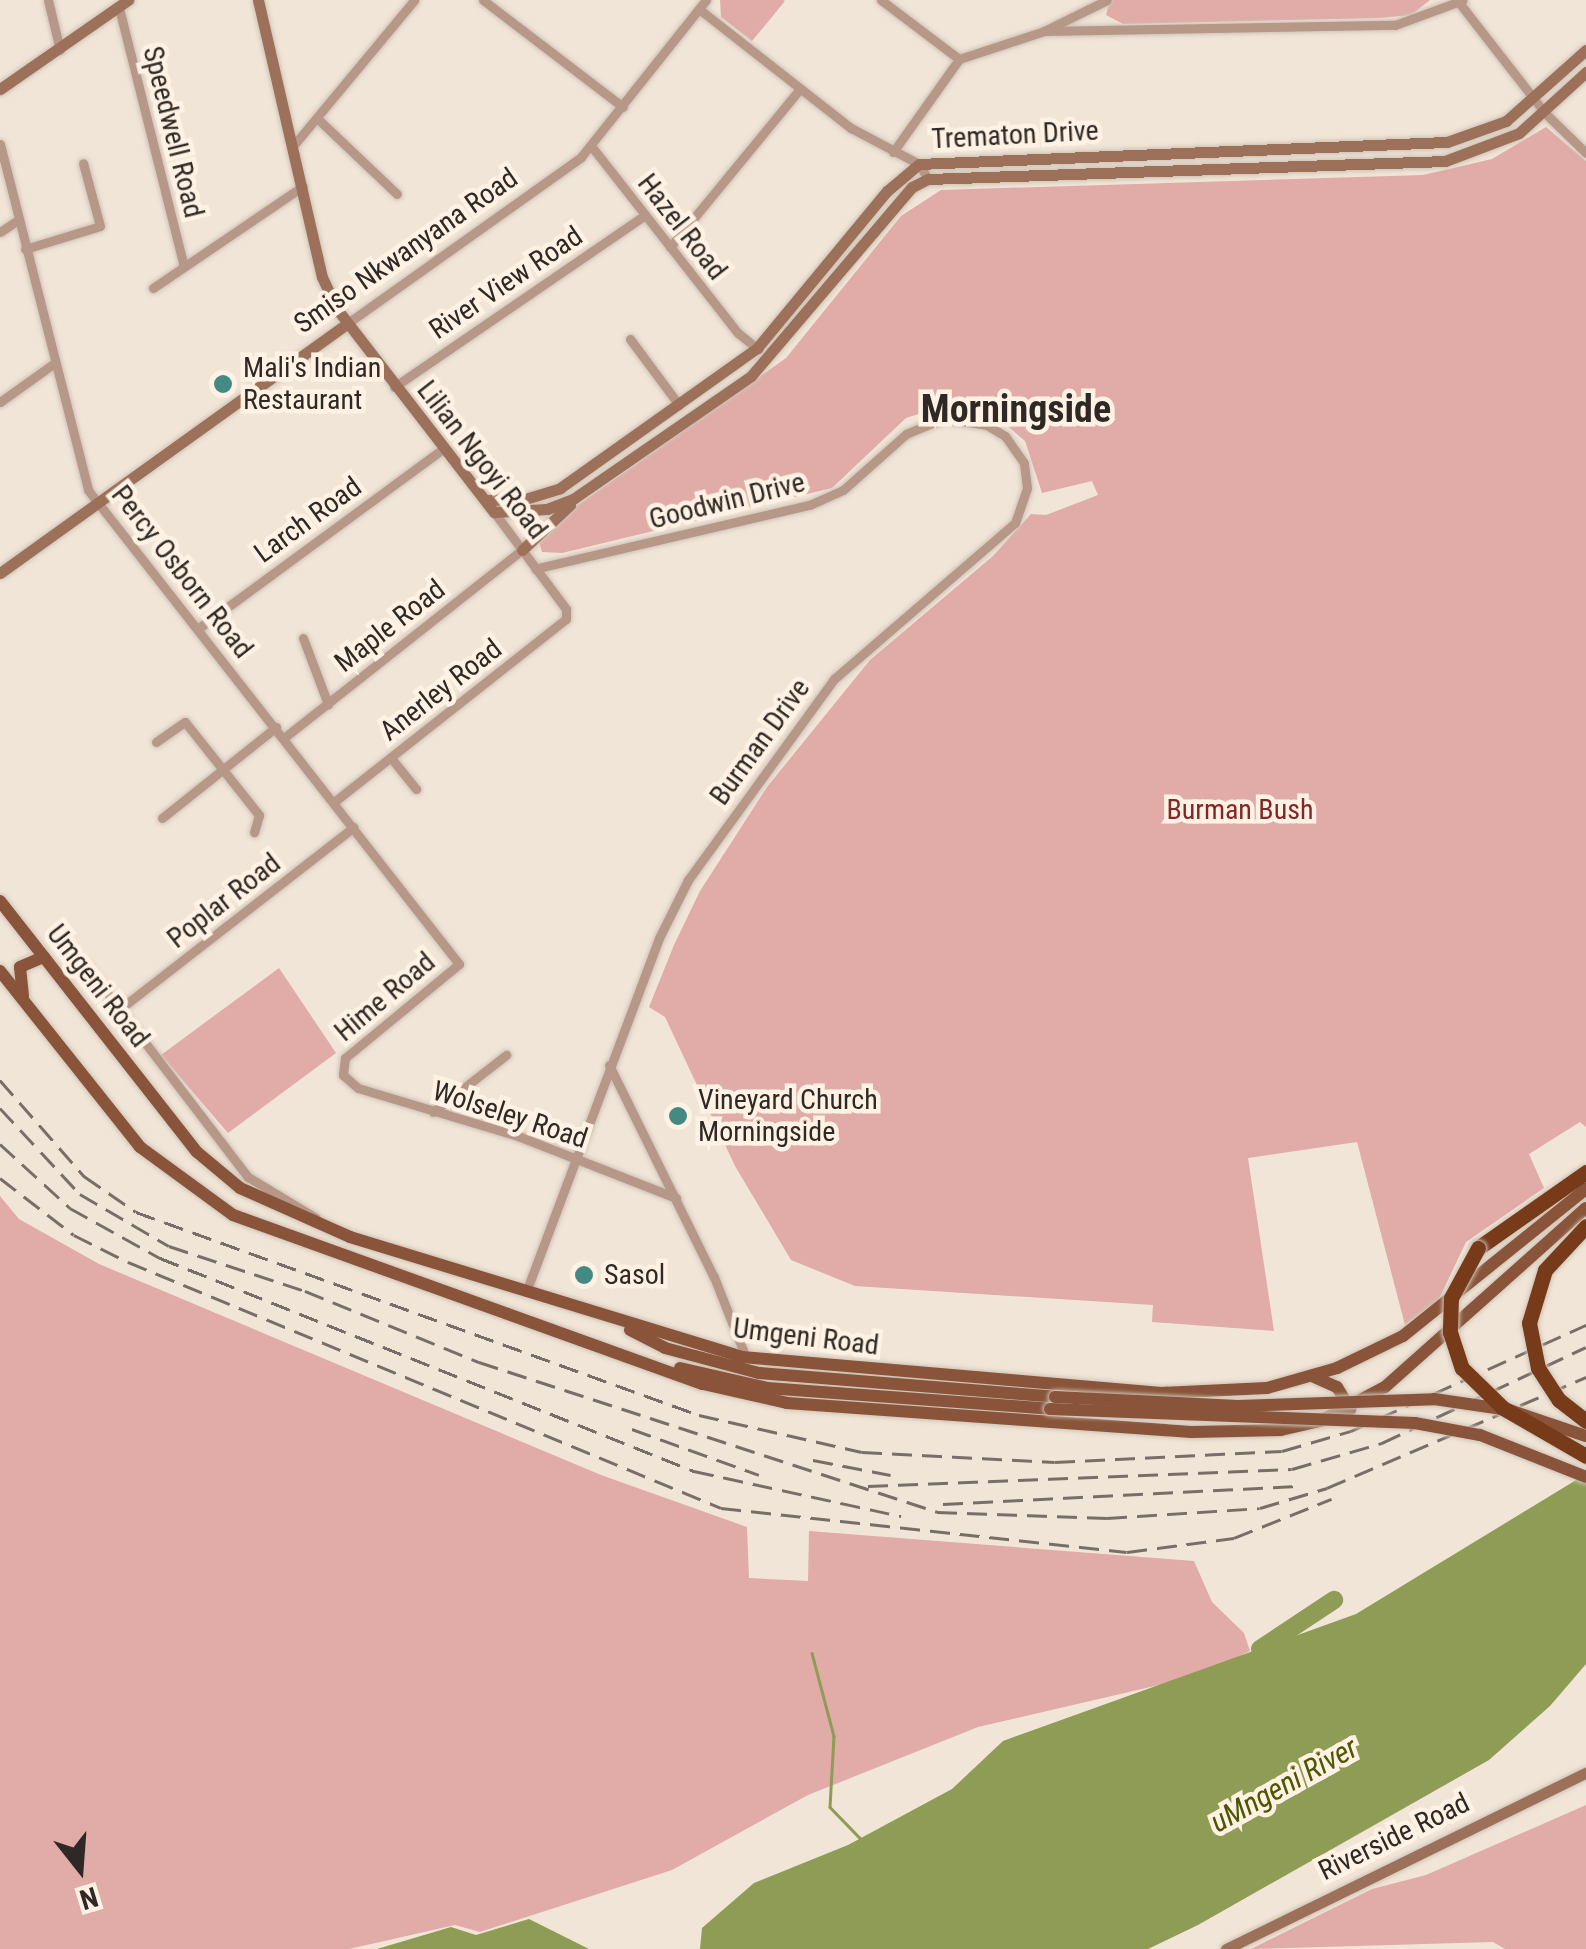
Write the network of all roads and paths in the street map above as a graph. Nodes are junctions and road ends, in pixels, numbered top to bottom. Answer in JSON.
{"nodes":[{"id":1,"x":48,"y":0,"type":"edge"},
{"id":2,"x":258,"y":0,"type":"edge"},
{"id":3,"x":414,"y":0,"type":"edge"},
{"id":4,"x":483,"y":0,"type":"edge"},
{"id":5,"x":706,"y":0,"type":"edge"},
{"id":6,"x":881,"y":0,"type":"edge"},
{"id":7,"x":1106,"y":0,"type":"edge"},
{"id":8,"x":1460,"y":1,"type":"edge"},
{"id":9,"x":124,"y":4,"type":"edge"},
{"id":10,"x":699,"y":10,"type":"junction"},
{"id":11,"x":1044,"y":32,"type":"junction"},
{"id":12,"x":60,"y":50,"type":"junction"},
{"id":13,"x":1586,"y":50,"type":"edge"},
{"id":14,"x":958,"y":59,"type":"junction"},
{"id":15,"x":1586,"y":72,"type":"edge"},
{"id":16,"x":800,"y":88,"type":"junction"},
{"id":17,"x":0,"y":89,"type":"edge"},
{"id":18,"x":1534,"y":100,"type":"junction"},
{"id":19,"x":623,"y":107,"type":"junction"},
{"id":20,"x":1545,"y":113,"type":"junction"},
{"id":21,"x":320,"y":121,"type":"junction"},
{"id":22,"x":0,"y":144,"type":"edge"},
{"id":23,"x":293,"y":146,"type":"junction"},
{"id":24,"x":592,"y":147,"type":"junction"},
{"id":25,"x":1404,"y":149,"type":"junction"},
{"id":26,"x":1290,"y":152,"type":"junction"},
{"id":27,"x":1196,"y":153,"type":"junction"},
{"id":28,"x":1586,"y":153,"type":"edge"},
{"id":29,"x":898,"y":155,"type":"junction"},
{"id":30,"x":1121,"y":156,"type":"junction"},
{"id":31,"x":1018,"y":158,"type":"junction"},
{"id":32,"x":83,"y":163,"type":"dead end"},
{"id":33,"x":919,"y":164,"type":"junction"},
{"id":34,"x":1406,"y":166,"type":"junction"},
{"id":35,"x":1290,"y":168,"type":"junction"},
{"id":36,"x":1195,"y":171,"type":"junction"},
{"id":37,"x":1121,"y":172,"type":"junction"},
{"id":38,"x":904,"y":173,"type":"junction"},
{"id":39,"x":1018,"y":174,"type":"junction"},
{"id":40,"x":928,"y":179,"type":"junction"},
{"id":41,"x":303,"y":186,"type":"junction"},
{"id":42,"x":912,"y":186,"type":"junction"},
{"id":43,"x":397,"y":194,"type":"dead end"},
{"id":44,"x":644,"y":216,"type":"junction"},
{"id":45,"x":18,"y":220,"type":"junction"},
{"id":46,"x":0,"y":232,"type":"edge"},
{"id":47,"x":670,"y":247,"type":"junction"},
{"id":48,"x":25,"y":249,"type":"junction"},
{"id":49,"x":830,"y":261,"type":"junction"},
{"id":50,"x":184,"y":266,"type":"junction"},
{"id":51,"x":844,"y":270,"type":"junction"},
{"id":52,"x":153,"y":288,"type":"dead end"},
{"id":53,"x":345,"y":325,"type":"junction"},
{"id":54,"x":738,"y":333,"type":"junction"},
{"id":55,"x":630,"y":338,"type":"dead end"},
{"id":56,"x":757,"y":348,"type":"junction"},
{"id":57,"x":746,"y":356,"type":"junction"},
{"id":58,"x":770,"y":360,"type":"junction"},
{"id":59,"x":54,"y":364,"type":"junction"},
{"id":60,"x":750,"y":376,"type":"junction"},
{"id":61,"x":394,"y":387,"type":"junction"},
{"id":62,"x":0,"y":402,"type":"edge"},
{"id":63,"x":679,"y":404,"type":"junction"},
{"id":64,"x":648,"y":427,"type":"junction"},
{"id":65,"x":658,"y":441,"type":"junction"},
{"id":66,"x":443,"y":450,"type":"junction"},
{"id":67,"x":573,"y":479,"type":"junction"},
{"id":68,"x":588,"y":490,"type":"junction"},
{"id":69,"x":485,"y":500,"type":"junction"},
{"id":70,"x":99,"y":502,"type":"junction"},
{"id":71,"x":1024,"y":504,"type":"joint"},
{"id":72,"x":494,"y":512,"type":"junction"},
{"id":73,"x":522,"y":550,"type":"junction"},
{"id":74,"x":535,"y":569,"type":"junction"},
{"id":75,"x":0,"y":573,"type":"edge"},
{"id":76,"x":566,"y":609,"type":"joint"},
{"id":77,"x":199,"y":628,"type":"junction"},
{"id":78,"x":303,"y":638,"type":"dead end"},
{"id":79,"x":328,"y":704,"type":"junction"},
{"id":80,"x":276,"y":728,"type":"junction"},
{"id":81,"x":285,"y":737,"type":"junction"},
{"id":82,"x":156,"y":742,"type":"dead end"},
{"id":83,"x":390,"y":758,"type":"junction"},
{"id":84,"x":223,"y":770,"type":"junction"},
{"id":85,"x":416,"y":789,"type":"dead end"},
{"id":86,"x":334,"y":802,"type":"junction"},
{"id":87,"x":162,"y":818,"type":"dead end"},
{"id":88,"x":354,"y":828,"type":"junction"},
{"id":89,"x":254,"y":832,"type":"dead end"},
{"id":90,"x":0,"y":901,"type":"edge"},
{"id":91,"x":44,"y":958,"type":"junction"},
{"id":92,"x":85,"y":964,"type":"dead end"},
{"id":93,"x":459,"y":964,"type":"joint"},
{"id":94,"x":0,"y":971,"type":"edge"},
{"id":95,"x":23,"y":998,"type":"junction"},
{"id":96,"x":120,"y":1009,"type":"junction"},
{"id":97,"x":506,"y":1055,"type":"dead end"},
{"id":98,"x":341,"y":1065,"type":"joint"},
{"id":99,"x":609,"y":1065,"type":"junction"},
{"id":100,"x":433,"y":1112,"type":"junction"},
{"id":101,"x":573,"y":1159,"type":"junction"},
{"id":102,"x":1586,"y":1172,"type":"edge"},
{"id":103,"x":1586,"y":1188,"type":"edge"},
{"id":104,"x":676,"y":1198,"type":"junction"},
{"id":105,"x":1586,"y":1208,"type":"edge"},
{"id":106,"x":1586,"y":1226,"type":"edge"},
{"id":107,"x":324,"y":1228,"type":"junction"},
{"id":108,"x":526,"y":1292,"type":"junction"},
{"id":109,"x":625,"y":1325,"type":"junction"},
{"id":110,"x":634,"y":1356,"type":"junction"},
{"id":111,"x":746,"y":1358,"type":"junction"},
{"id":112,"x":1312,"y":1376,"type":"junction"},
{"id":113,"x":1052,"y":1403,"type":"junction"},
{"id":114,"x":1350,"y":1409,"type":"junction"},
{"id":115,"x":1586,"y":1420,"type":"edge"},
{"id":116,"x":1586,"y":1436,"type":"edge"},
{"id":117,"x":1586,"y":1456,"type":"edge"},
{"id":118,"x":1586,"y":1477,"type":"edge"},
{"id":119,"x":1586,"y":1773,"type":"edge"},
{"id":120,"x":1226,"y":1949,"type":"edge"}],
"edges":[{"from":1,"to":12,"type":"street"},
{"from":2,"to":23,"type":"street","name":"Lilian Ngoyi Road"},
{"from":3,"to":21,"type":"street"},
{"from":4,"to":19,"type":"street"},
{"from":5,"to":10,"type":"street","name":"Smiso Nkwanyana Road"},
{"from":6,"to":14,"type":"street"},
{"from":7,"to":11,"type":"street"},
{"from":8,"to":11,"type":"street"},
{"from":8,"to":18,"type":"street"},
{"from":9,"to":12,"type":"street"},
{"from":9,"to":50,"type":"street","name":"Speedwell Road"},
{"from":10,"to":16,"type":"street"},
{"from":10,"to":19,"type":"street","name":"Smiso Nkwanyana Road"},
{"from":11,"to":14,"type":"street"},
{"from":12,"to":17,"type":"street"},
{"from":13,"to":18,"type":"street","name":"Trematon Drive"},
{"from":14,"to":29,"type":"street"},
{"from":15,"to":20,"type":"street","name":"Trematon Drive"},
{"from":16,"to":29,"type":"street"},
{"from":16,"to":47,"type":"street"},
{"from":18,"to":20,"type":"street"},
{"from":18,"to":25,"type":"street","name":"Trematon Drive"},
{"from":19,"to":24,"type":"street","name":"Smiso Nkwanyana Road"},
{"from":20,"to":28,"type":"street"},
{"from":20,"to":34,"type":"street","name":"Trematon Drive"},
{"from":21,"to":23,"type":"street"},
{"from":21,"to":43,"type":"street"},
{"from":22,"to":45,"type":"street","name":"Percy Osborn Road"},
{"from":23,"to":41,"type":"street","name":"Lilian Ngoyi Road"},
{"from":24,"to":44,"type":"street","name":"Hazel Road"},
{"from":24,"to":53,"type":"street","name":"Smiso Nkwanyana Road"},
{"from":25,"to":26,"type":"street","name":"Trematon Drive"},
{"from":25,"to":34,"type":"street"},
{"from":26,"to":27,"type":"street","name":"Trematon Drive"},
{"from":26,"to":35,"type":"street"},
{"from":27,"to":30,"type":"street","name":"Trematon Drive"},
{"from":27,"to":36,"type":"street"},
{"from":29,"to":33,"type":"street"},
{"from":29,"to":38,"type":"street"},
{"from":30,"to":31,"type":"street","name":"Trematon Drive"},
{"from":30,"to":37,"type":"street"},
{"from":31,"to":33,"type":"street","name":"Trematon Drive"},
{"from":31,"to":39,"type":"street"},
{"from":32,"to":48,"type":"street"},
{"from":33,"to":38,"type":"street","name":"Trematon Drive"},
{"from":33,"to":40,"type":"street"},
{"from":34,"to":35,"type":"street","name":"Trematon Drive"},
{"from":35,"to":36,"type":"street","name":"Trematon Drive"},
{"from":36,"to":37,"type":"street","name":"Trematon Drive"},
{"from":37,"to":39,"type":"street","name":"Trematon Drive"},
{"from":38,"to":42,"type":"street"},
{"from":38,"to":49,"type":"street","name":"Trematon Drive"},
{"from":39,"to":40,"type":"street","name":"Trematon Drive"},
{"from":40,"to":42,"type":"street","name":"Trematon Drive"},
{"from":41,"to":50,"type":"street"},
{"from":41,"to":53,"type":"street","name":"Lilian Ngoyi Road"},
{"from":42,"to":51,"type":"street","name":"Trematon Drive"},
{"from":44,"to":47,"type":"street","name":"Hazel Road"},
{"from":44,"to":61,"type":"street","name":"River View Road"},
{"from":45,"to":46,"type":"street"},
{"from":45,"to":48,"type":"street","name":"Percy Osborn Road"},
{"from":47,"to":54,"type":"street","name":"Hazel Road"},
{"from":48,"to":59,"type":"street","name":"Percy Osborn Road"},
{"from":49,"to":51,"type":"street"},
{"from":49,"to":56,"type":"street","name":"Trematon Drive"},
{"from":50,"to":52,"type":"street"},
{"from":51,"to":58,"type":"street","name":"Trematon Drive"},
{"from":53,"to":61,"type":"street","name":"Lilian Ngoyi Road"},
{"from":53,"to":70,"type":"street","name":"Smiso Nkwanyana Road"},
{"from":54,"to":56,"type":"street","name":"Hazel Road"},
{"from":54,"to":57,"type":"street","name":"Hazel Road"},
{"from":55,"to":63,"type":"street"},
{"from":56,"to":57,"type":"street","name":"Trematon Drive"},
{"from":56,"to":58,"type":"street","name":"Hazel Road"},
{"from":57,"to":60,"type":"street","name":"Hazel Road"},
{"from":57,"to":63,"type":"street","name":"Trematon Drive"},
{"from":58,"to":60,"type":"street","name":"Trematon Drive"},
{"from":59,"to":62,"type":"street"},
{"from":59,"to":70,"type":"street","name":"Percy Osborn Road"},
{"from":60,"to":65,"type":"street","name":"Trematon Drive"},
{"from":61,"to":66,"type":"street","name":"Lilian Ngoyi Road"},
{"from":63,"to":64,"type":"street","name":"Trematon Drive"},
{"from":64,"to":65,"type":"street"},
{"from":64,"to":67,"type":"street","name":"Trematon Drive"},
{"from":65,"to":68,"type":"street","name":"Trematon Drive"},
{"from":66,"to":69,"type":"street","name":"Lilian Ngoyi Road"},
{"from":66,"to":77,"type":"street","name":"Larch Road"},
{"from":67,"to":68,"type":"street"},
{"from":67,"to":69,"type":"street","name":"Trematon Drive"},
{"from":68,"to":72,"type":"street","name":"Trematon Drive"},
{"from":68,"to":73,"type":"street"},
{"from":69,"to":72,"type":"street","name":"Lilian Ngoyi Road"},
{"from":70,"to":75,"type":"street","name":"Smiso Nkwanyana Road"},
{"from":70,"to":77,"type":"street","name":"Percy Osborn Road"},
{"from":71,"to":74,"type":"street","name":"Goodwin Drive"},
{"from":71,"to":99,"type":"street","name":"Burman Drive"},
{"from":72,"to":73,"type":"street","name":"Lilian Ngoyi Road"},
{"from":73,"to":74,"type":"street","name":"Lilian Ngoyi Road"},
{"from":73,"to":79,"type":"street","name":"Maple Road"},
{"from":74,"to":76,"type":"street","name":"Lilian Ngoyi Road"},
{"from":76,"to":83,"type":"street","name":"Anerley Road"},
{"from":77,"to":80,"type":"street","name":"Percy Osborn Road"},
{"from":78,"to":79,"type":"street"},
{"from":79,"to":81,"type":"street","name":"Maple Road"},
{"from":80,"to":81,"type":"street","name":"Percy Osborn Road"},
{"from":80,"to":84,"type":"street"},
{"from":81,"to":86,"type":"street","name":"Percy Osborn Road"},
{"from":82,"to":84,"type":"street"},
{"from":83,"to":85,"type":"street"},
{"from":83,"to":86,"type":"street","name":"Anerley Road"},
{"from":84,"to":87,"type":"street"},
{"from":84,"to":89,"type":"street"},
{"from":86,"to":88,"type":"street","name":"Percy Osborn Road"},
{"from":88,"to":93,"type":"street","name":"Percy Osborn Road"},
{"from":88,"to":96,"type":"street","name":"Poplar Road"},
{"from":90,"to":91,"type":"main road","name":"Umgeni Road"},
{"from":91,"to":95,"type":"main road"},
{"from":91,"to":107,"type":"main road","name":"Umgeni Road"},
{"from":92,"to":96,"type":"street"},
{"from":93,"to":98,"type":"street","name":"Hime Road"},
{"from":94,"to":95,"type":"main road"},
{"from":95,"to":110,"type":"main road"},
{"from":96,"to":107,"type":"street"},
{"from":97,"to":100,"type":"street"},
{"from":98,"to":100,"type":"street","name":"Wolseley Road"},
{"from":99,"to":101,"type":"street","name":"Burman Drive"},
{"from":99,"to":104,"type":"street"},
{"from":100,"to":101,"type":"street","name":"Wolseley Road"},
{"from":101,"to":104,"type":"street","name":"Wolseley Road"},
{"from":101,"to":108,"type":"street","name":"Burman Drive"},
{"from":102,"to":117,"type":"highway","bridge":true},
{"from":103,"to":112,"type":"main road","name":"Umgeni Road"},
{"from":104,"to":111,"type":"street"},
{"from":105,"to":114,"type":"main road"},
{"from":106,"to":115,"type":"highway","bridge":true},
{"from":107,"to":108,"type":"main road","name":"Umgeni Road"},
{"from":108,"to":109,"type":"main road","name":"Umgeni Road"},
{"from":109,"to":111,"type":"main road","name":"Umgeni Road"},
{"from":109,"to":113,"type":"main road"},
{"from":110,"to":113,"type":"main road"},
{"from":110,"to":114,"type":"main road"},
{"from":111,"to":112,"type":"main road","name":"Umgeni Road"},
{"from":112,"to":114,"type":"main road"},
{"from":113,"to":116,"type":"main road","bridge":true},
{"from":113,"to":118,"type":"main road","bridge":true},
{"from":119,"to":120,"type":"street","name":"Riverside Road"}]}
